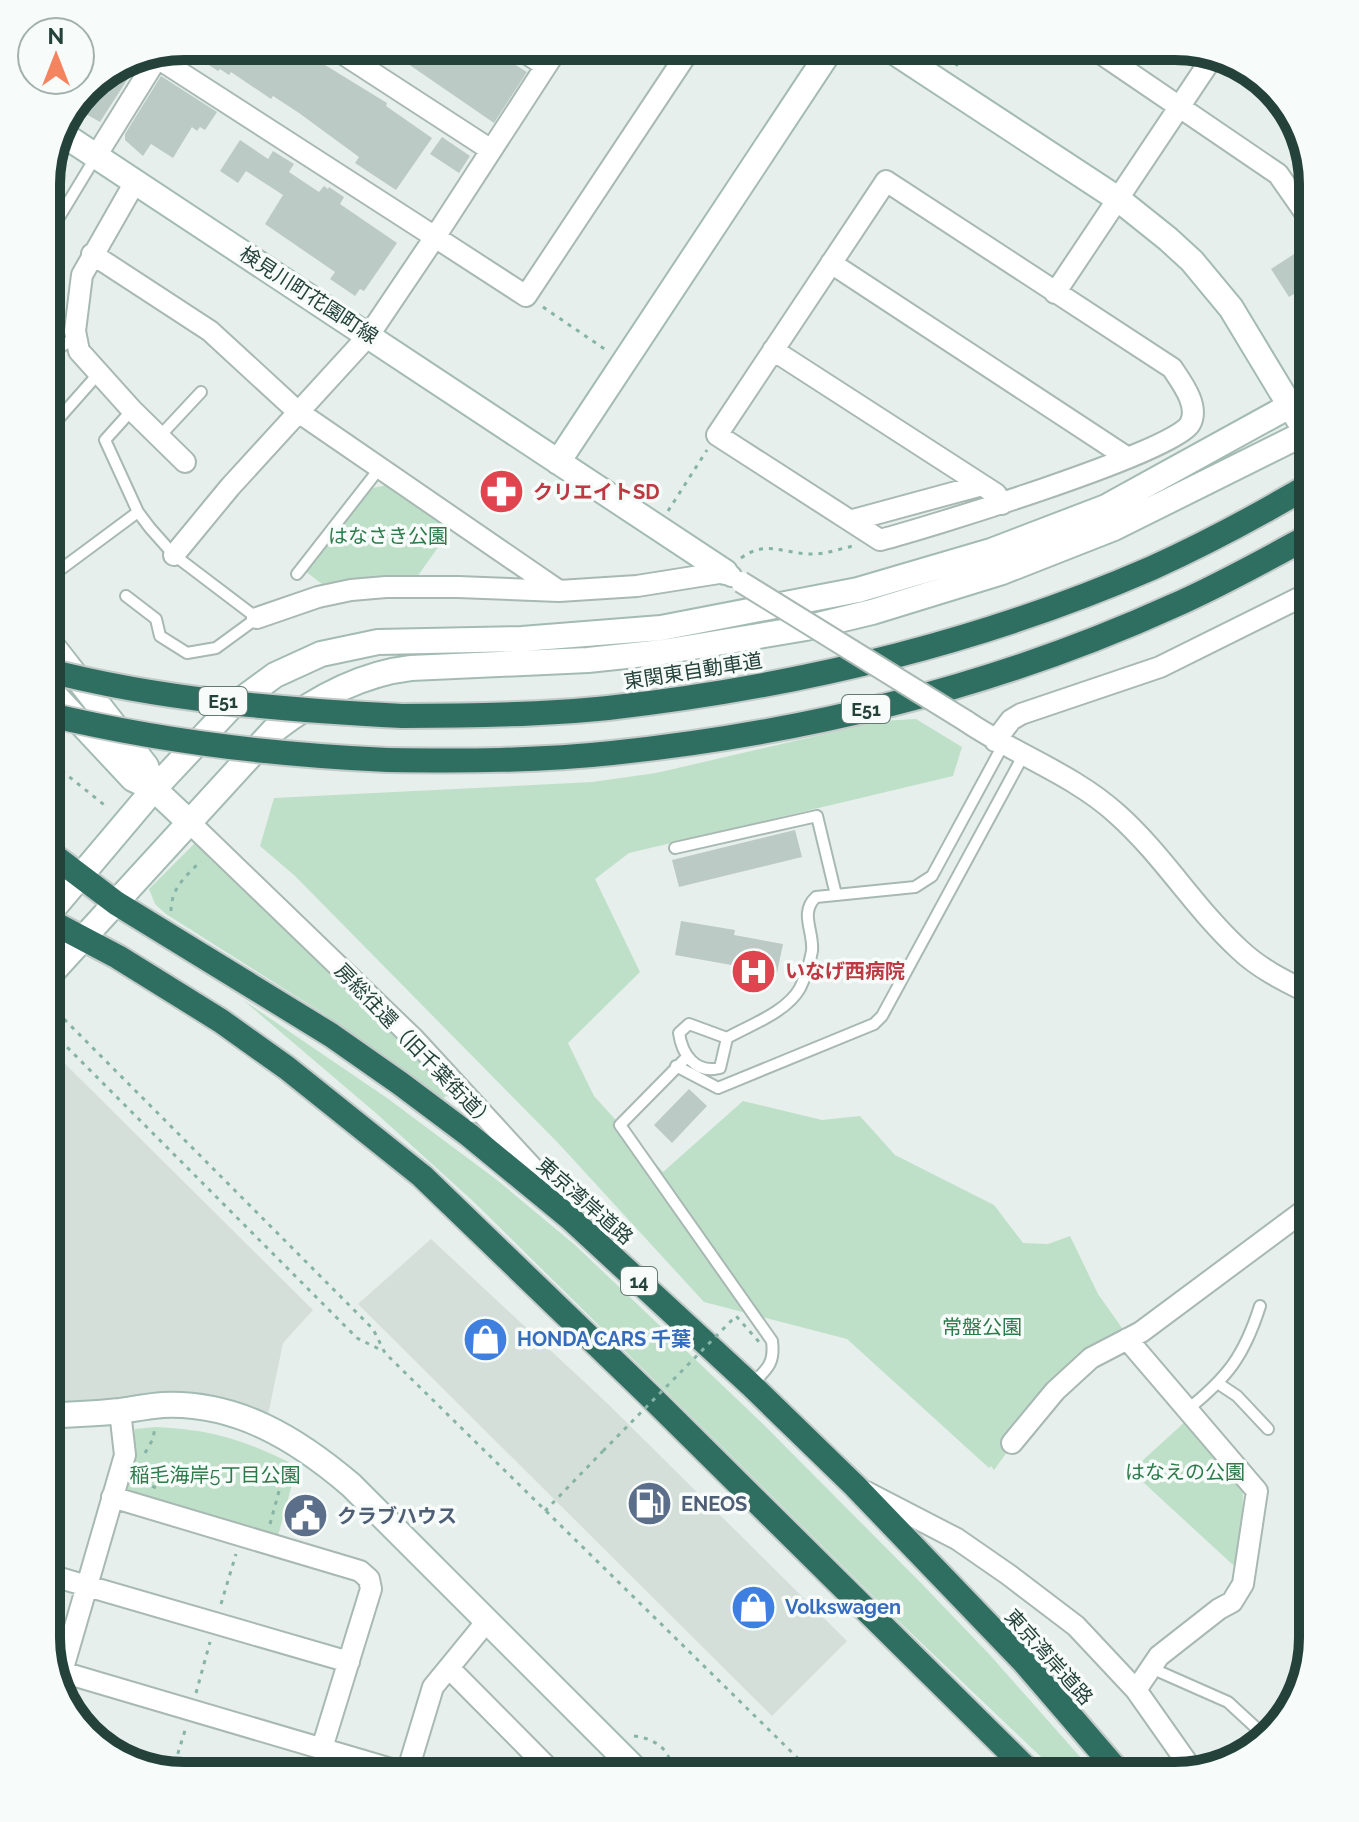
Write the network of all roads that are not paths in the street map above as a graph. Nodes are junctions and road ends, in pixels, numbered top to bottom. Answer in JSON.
{"nodes":[{"id":1,"x":353,"y":60,"type":"edge"},
{"id":2,"x":537,"y":60,"type":"edge"},
{"id":3,"x":550,"y":60,"type":"edge"},
{"id":4,"x":683,"y":60,"type":"edge"},
{"id":5,"x":824,"y":60,"type":"edge"},
{"id":6,"x":906,"y":60,"type":"edge"},
{"id":7,"x":1112,"y":60,"type":"edge"},
{"id":8,"x":163,"y":62,"type":"edge"},
{"id":9,"x":151,"y":64,"type":"edge"},
{"id":10,"x":1208,"y":65,"type":"edge"},
{"id":11,"x":546,"y":66,"type":"junction"},
{"id":12,"x":1179,"y":108,"type":"junction"},
{"id":13,"x":69,"y":138,"type":"edge"},
{"id":14,"x":491,"y":150,"type":"junction"},
{"id":15,"x":96,"y":156,"type":"junction"},
{"id":16,"x":135,"y":182,"type":"junction"},
{"id":17,"x":1118,"y":199,"type":"junction"},
{"id":18,"x":1299,"y":204,"type":"edge"},
{"id":19,"x":60,"y":216,"type":"edge"},
{"id":20,"x":435,"y":237,"type":"junction"},
{"id":21,"x":92,"y":254,"type":"junction"},
{"id":22,"x":831,"y":263,"type":"junction"},
{"id":23,"x":1055,"y":293,"type":"junction"},
{"id":24,"x":369,"y":335,"type":"junction"},
{"id":25,"x":76,"y":337,"type":"junction"},
{"id":26,"x":60,"y":347,"type":"edge"},
{"id":27,"x":773,"y":350,"type":"junction"},
{"id":28,"x":99,"y":373,"type":"junction"},
{"id":29,"x":201,"y":392,"type":"dead end"},
{"id":30,"x":1299,"y":401,"type":"edge"},
{"id":31,"x":1291,"y":405,"type":"junction"},
{"id":32,"x":132,"y":410,"type":"junction"},
{"id":33,"x":297,"y":411,"type":"junction"},
{"id":34,"x":60,"y":417,"type":"edge"},
{"id":35,"x":1299,"y":417,"type":"edge"},
{"id":36,"x":1299,"y":436,"type":"edge"},
{"id":37,"x":159,"y":437,"type":"junction"},
{"id":38,"x":1128,"y":458,"type":"junction"},
{"id":39,"x":185,"y":462,"type":"dead end"},
{"id":40,"x":558,"y":462,"type":"junction"},
{"id":41,"x":379,"y":469,"type":"junction"},
{"id":42,"x":982,"y":485,"type":"junction"},
{"id":43,"x":1299,"y":491,"type":"edge"},
{"id":44,"x":1002,"y":504,"type":"junction"},
{"id":45,"x":138,"y":512,"type":"junction"},
{"id":46,"x":853,"y":520,"type":"junction"},
{"id":47,"x":1299,"y":541,"type":"edge"},
{"id":48,"x":174,"y":555,"type":"junction"},
{"id":49,"x":60,"y":570,"type":"edge"},
{"id":50,"x":734,"y":572,"type":"junction"},
{"id":51,"x":297,"y":574,"type":"dead end"},
{"id":52,"x":559,"y":591,"type":"junction"},
{"id":53,"x":126,"y":596,"type":"dead end"},
{"id":54,"x":1299,"y":598,"type":"edge"},
{"id":55,"x":257,"y":618,"type":"junction"},
{"id":56,"x":60,"y":656,"type":"edge"},
{"id":57,"x":60,"y":673,"type":"edge"},
{"id":58,"x":60,"y":701,"type":"edge"},
{"id":59,"x":60,"y":717,"type":"edge"},
{"id":60,"x":999,"y":743,"type":"junction"},
{"id":61,"x":1023,"y":756,"type":"junction"},
{"id":62,"x":154,"y":789,"type":"junction"},
{"id":63,"x":188,"y":821,"type":"junction"},
{"id":64,"x":675,"y":848,"type":"dead end"},
{"id":65,"x":60,"y":860,"type":"edge"},
{"id":66,"x":80,"y":875,"type":"junction"},
{"id":67,"x":836,"y":895,"type":"junction"},
{"id":68,"x":60,"y":900,"type":"edge"},
{"id":69,"x":116,"y":903,"type":"junction"},
{"id":70,"x":60,"y":926,"type":"edge"},
{"id":71,"x":85,"y":939,"type":"junction"},
{"id":72,"x":60,"y":965,"type":"edge"},
{"id":73,"x":1299,"y":988,"type":"edge"},
{"id":74,"x":727,"y":1038,"type":"junction"},
{"id":75,"x":686,"y":1058,"type":"junction"},
{"id":76,"x":676,"y":1066,"type":"junction"},
{"id":77,"x":1299,"y":1214,"type":"edge"},
{"id":78,"x":635,"y":1277,"type":"junction"},
{"id":79,"x":1260,"y":1306,"type":"dead end"},
{"id":80,"x":1127,"y":1339,"type":"junction"},
{"id":81,"x":1219,"y":1384,"type":"junction"},
{"id":82,"x":751,"y":1385,"type":"junction"},
{"id":83,"x":1187,"y":1410,"type":"junction"},
{"id":84,"x":120,"y":1411,"type":"junction"},
{"id":85,"x":60,"y":1415,"type":"edge"},
{"id":86,"x":1268,"y":1429,"type":"dead end"},
{"id":87,"x":1012,"y":1443,"type":"dead end"},
{"id":88,"x":855,"y":1486,"type":"junction"},
{"id":89,"x":112,"y":1497,"type":"junction"},
{"id":90,"x":60,"y":1578,"type":"edge"},
{"id":91,"x":86,"y":1585,"type":"junction"},
{"id":92,"x":487,"y":1621,"type":"junction"},
{"id":93,"x":349,"y":1662,"type":"junction"},
{"id":94,"x":64,"y":1666,"type":"edge"},
{"id":95,"x":449,"y":1668,"type":"junction"},
{"id":96,"x":1151,"y":1668,"type":"junction"},
{"id":97,"x":67,"y":1679,"type":"edge"},
{"id":98,"x":1136,"y":1690,"type":"junction"},
{"id":99,"x":1258,"y":1730,"type":"edge"},
{"id":100,"x":322,"y":1748,"type":"junction"},
{"id":101,"x":1186,"y":1761,"type":"edge"},
{"id":102,"x":368,"y":1762,"type":"edge"},
{"id":103,"x":413,"y":1762,"type":"edge"},
{"id":104,"x":542,"y":1762,"type":"edge"},
{"id":105,"x":628,"y":1762,"type":"edge"},
{"id":106,"x":1020,"y":1762,"type":"edge"},
{"id":107,"x":1110,"y":1762,"type":"edge"}],
"edges":[{"from":1,"to":14,"type":"street"},
{"from":2,"to":11,"type":"street"},
{"from":3,"to":11,"type":"street"},
{"from":4,"to":20,"type":"street"},
{"from":5,"to":40,"type":"street"},
{"from":6,"to":17,"type":"street"},
{"from":7,"to":12,"type":"street"},
{"from":8,"to":20,"type":"street"},
{"from":9,"to":15,"type":"street"},
{"from":10,"to":12,"type":"street"},
{"from":11,"to":14,"type":"street"},
{"from":12,"to":17,"type":"street"},
{"from":12,"to":18,"type":"street"},
{"from":13,"to":15,"type":"street","name":"検見川町花園町線"},
{"from":14,"to":20,"type":"street"},
{"from":15,"to":16,"type":"street","name":"検見川町花園町線"},
{"from":15,"to":19,"type":"lane"},
{"from":16,"to":21,"type":"street"},
{"from":16,"to":24,"type":"street","name":"検見川町花園町線"},
{"from":17,"to":23,"type":"street"},
{"from":17,"to":31,"type":"street"},
{"from":20,"to":24,"type":"street"},
{"from":21,"to":25,"type":"street"},
{"from":21,"to":33,"type":"street"},
{"from":22,"to":23,"type":"street"},
{"from":22,"to":27,"type":"street"},
{"from":22,"to":38,"type":"street"},
{"from":23,"to":38,"type":"street"},
{"from":24,"to":33,"type":"street"},
{"from":24,"to":40,"type":"street","name":"検見川町花園町線"},
{"from":25,"to":26,"type":"lane"},
{"from":25,"to":28,"type":"street"},
{"from":27,"to":42,"type":"street"},
{"from":27,"to":46,"type":"street"},
{"from":28,"to":32,"type":"street"},
{"from":28,"to":34,"type":"lane"},
{"from":29,"to":37,"type":"lane"},
{"from":30,"to":31,"type":"street"},
{"from":31,"to":35,"type":"street"},
{"from":31,"to":62,"type":"street"},
{"from":32,"to":37,"type":"street"},
{"from":32,"to":45,"type":"lane"},
{"from":33,"to":41,"type":"street"},
{"from":33,"to":48,"type":"street"},
{"from":36,"to":63,"type":"street"},
{"from":37,"to":39,"type":"street"},
{"from":38,"to":44,"type":"street"},
{"from":40,"to":50,"type":"street","name":"検見川町花園町線"},
{"from":41,"to":51,"type":"lane"},
{"from":41,"to":52,"type":"street"},
{"from":42,"to":44,"type":"street"},
{"from":42,"to":46,"type":"street"},
{"from":43,"to":57,"type":"highway","name":"東関東自動車道","number":"E51","bridge":true},
{"from":44,"to":46,"type":"street"},
{"from":45,"to":48,"type":"lane"},
{"from":45,"to":49,"type":"lane"},
{"from":47,"to":59,"type":"highway","number":"E51","bridge":true},
{"from":48,"to":55,"type":"lane"},
{"from":50,"to":52,"type":"street"},
{"from":50,"to":60,"type":"street","bridge":true},
{"from":52,"to":55,"type":"street"},
{"from":53,"to":55,"type":"lane"},
{"from":54,"to":60,"type":"street"},
{"from":56,"to":62,"type":"street"},
{"from":58,"to":62,"type":"street"},
{"from":60,"to":61,"type":"street"},
{"from":60,"to":67,"type":"lane"},
{"from":61,"to":73,"type":"street"},
{"from":61,"to":76,"type":"lane"},
{"from":62,"to":63,"type":"street"},
{"from":62,"to":66,"type":"street"},
{"from":63,"to":69,"type":"street"},
{"from":63,"to":78,"type":"street","name":"房総往還（旧千葉街道）"},
{"from":64,"to":67,"type":"lane"},
{"from":65,"to":66,"type":"highway","name":"東京湾岸道路","number":"14"},
{"from":66,"to":68,"type":"street"},
{"from":66,"to":69,"type":"highway","name":"東京湾岸道路","number":"14"},
{"from":67,"to":74,"type":"lane"},
{"from":69,"to":71,"type":"street"},
{"from":69,"to":78,"type":"highway","name":"東京湾岸道路","number":"14"},
{"from":70,"to":71,"type":"highway"},
{"from":71,"to":72,"type":"street"},
{"from":71,"to":106,"type":"highway"},
{"from":74,"to":75,"type":"lane"},
{"from":74,"to":75,"type":"lane"},
{"from":75,"to":76,"type":"lane"},
{"from":76,"to":82,"type":"lane"},
{"from":77,"to":80,"type":"street"},
{"from":78,"to":82,"type":"highway","name":"東京湾岸道路","number":"14"},
{"from":79,"to":81,"type":"lane"},
{"from":80,"to":83,"type":"street"},
{"from":80,"to":87,"type":"street"},
{"from":81,"to":83,"type":"lane"},
{"from":81,"to":86,"type":"lane"},
{"from":82,"to":88,"type":"highway","name":"東京湾岸道路","number":"14"},
{"from":83,"to":96,"type":"street"},
{"from":84,"to":85,"type":"street"},
{"from":84,"to":89,"type":"street"},
{"from":84,"to":92,"type":"street"},
{"from":88,"to":98,"type":"street"},
{"from":88,"to":107,"type":"highway","name":"東京湾岸道路","number":"14"},
{"from":89,"to":91,"type":"street"},
{"from":89,"to":93,"type":"street"},
{"from":90,"to":91,"type":"street"},
{"from":91,"to":93,"type":"street"},
{"from":91,"to":94,"type":"street"},
{"from":92,"to":95,"type":"street"},
{"from":92,"to":105,"type":"street"},
{"from":93,"to":100,"type":"street"},
{"from":95,"to":103,"type":"street"},
{"from":95,"to":104,"type":"street"},
{"from":96,"to":98,"type":"street"},
{"from":96,"to":99,"type":"lane"},
{"from":97,"to":100,"type":"street"},
{"from":98,"to":101,"type":"street"},
{"from":100,"to":102,"type":"street"}]}
